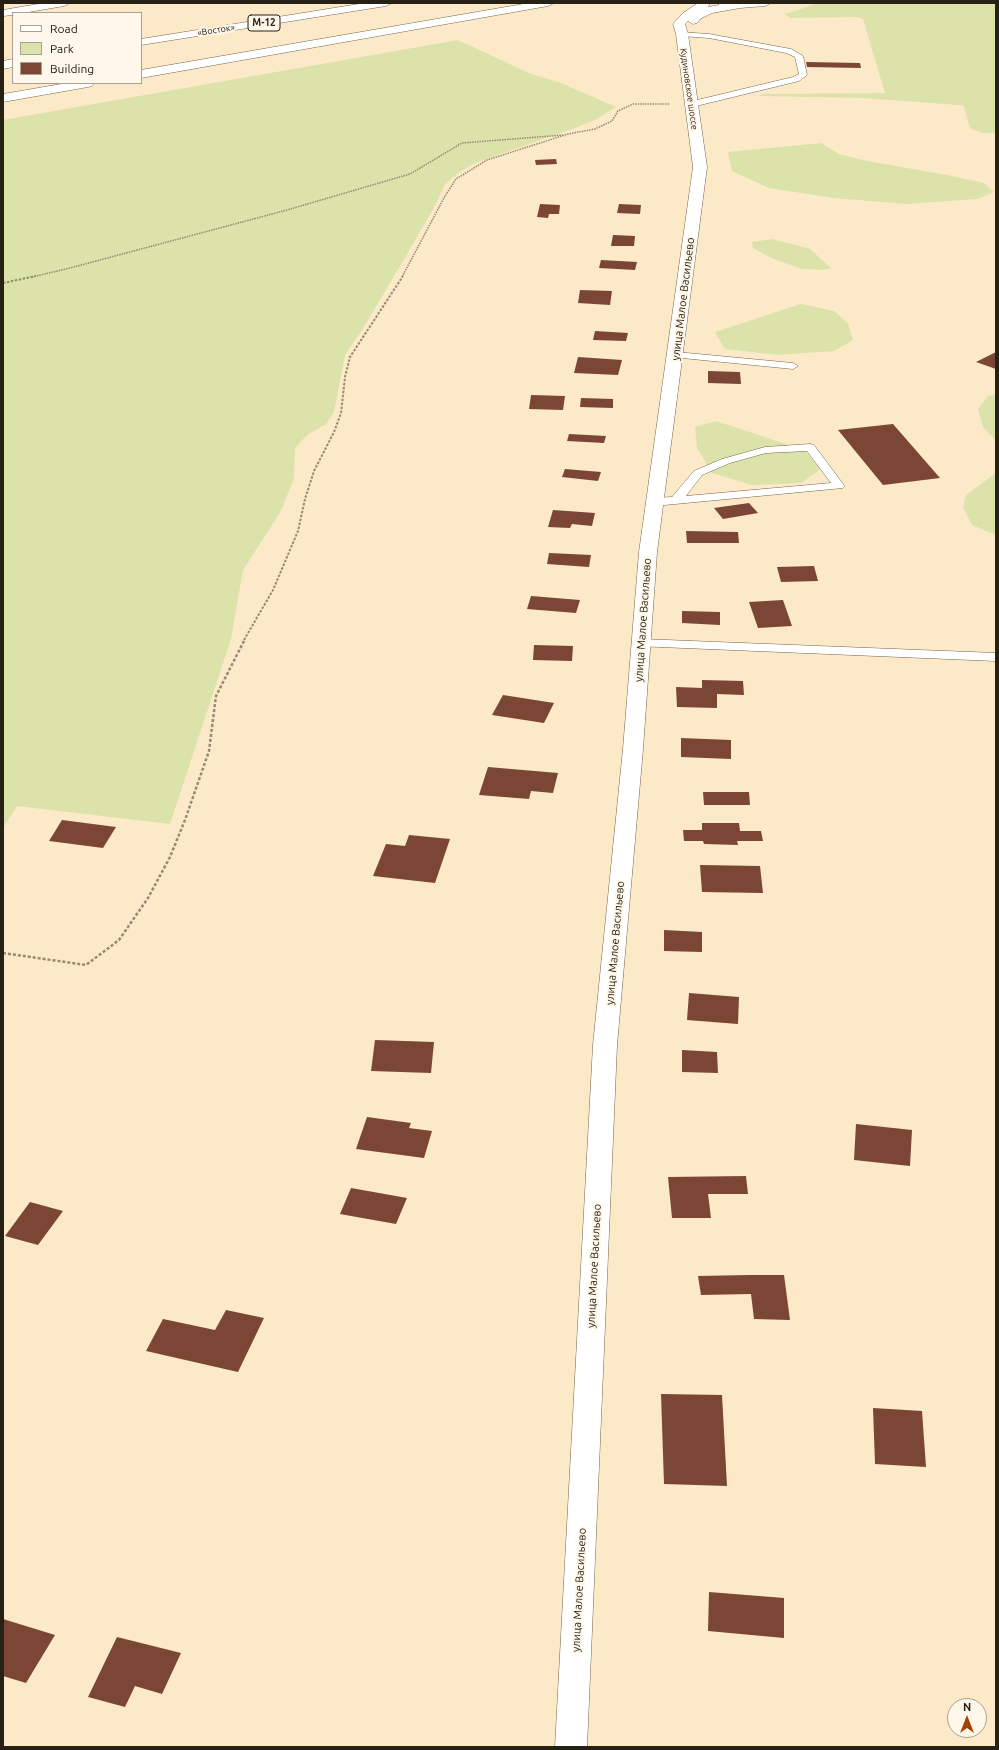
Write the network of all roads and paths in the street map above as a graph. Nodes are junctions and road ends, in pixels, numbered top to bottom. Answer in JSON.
{"nodes":[{"id":1,"x":64,"y":3,"type":"edge"},
{"id":2,"x":321,"y":3,"type":"edge"},
{"id":3,"x":386,"y":3,"type":"edge"},
{"id":4,"x":548,"y":3,"type":"edge"},
{"id":5,"x":704,"y":3,"type":"edge"},
{"id":6,"x":717,"y":3,"type":"edge"},
{"id":7,"x":765,"y":3,"type":"edge"},
{"id":8,"x":739,"y":5,"type":"junction"},
{"id":9,"x":3,"y":13,"type":"edge"},
{"id":10,"x":142,"y":32,"type":"edge"},
{"id":11,"x":682,"y":34,"type":"junction"},
{"id":12,"x":142,"y":42,"type":"edge"},
{"id":13,"x":142,"y":74,"type":"edge"},
{"id":14,"x":82,"y":84,"type":"edge"},
{"id":15,"x":3,"y":97,"type":"edge"},
{"id":16,"x":692,"y":104,"type":"junction"},
{"id":17,"x":568,"y":134,"type":"junction"},
{"id":18,"x":696,"y":143,"type":"joint"},
{"id":19,"x":3,"y":283,"type":"edge"},
{"id":20,"x":676,"y":355,"type":"junction"},
{"id":21,"x":793,"y":366,"type":"dead end"},
{"id":22,"x":665,"y":501,"type":"junction"},
{"id":23,"x":641,"y":643,"type":"junction"},
{"id":24,"x":996,"y":657,"type":"edge"},
{"id":25,"x":3,"y":953,"type":"edge"},
{"id":26,"x":571,"y":1747,"type":"edge"}],
"edges":[{"from":1,"to":9,"type":"main road"},
{"from":2,"to":10,"type":"main road","name":"«Восток»","number":"М-12"},
{"from":3,"to":12,"type":"main road","name":"«Восток»","number":"М-12"},
{"from":4,"to":13,"type":"main road"},
{"from":5,"to":11,"type":"main road","name":"Кудиновское шоссе"},
{"from":6,"to":8,"type":"main road"},
{"from":7,"to":8,"type":"main road"},
{"from":8,"to":11,"type":"main road","name":"Кудиновское шоссе"},
{"from":11,"to":16,"type":"main road","name":"Кудиновское шоссе"},
{"from":11,"to":16,"type":"lane"},
{"from":14,"to":15,"type":"main road"},
{"from":16,"to":17,"type":"path"},
{"from":16,"to":18,"type":"main road","name":"Кудиновское шоссе"},
{"from":17,"to":19,"type":"path"},
{"from":17,"to":25,"type":"path"},
{"from":18,"to":20,"type":"main road","name":"улица Малое Васильево"},
{"from":20,"to":21,"type":"lane"},
{"from":20,"to":22,"type":"main road","name":"улица Малое Васильево"},
{"from":22,"to":22,"type":"lane"},
{"from":22,"to":23,"type":"main road","name":"улица Малое Васильево"},
{"from":23,"to":24,"type":"lane"},
{"from":23,"to":26,"type":"main road","name":"улица Малое Васильево"}]}
